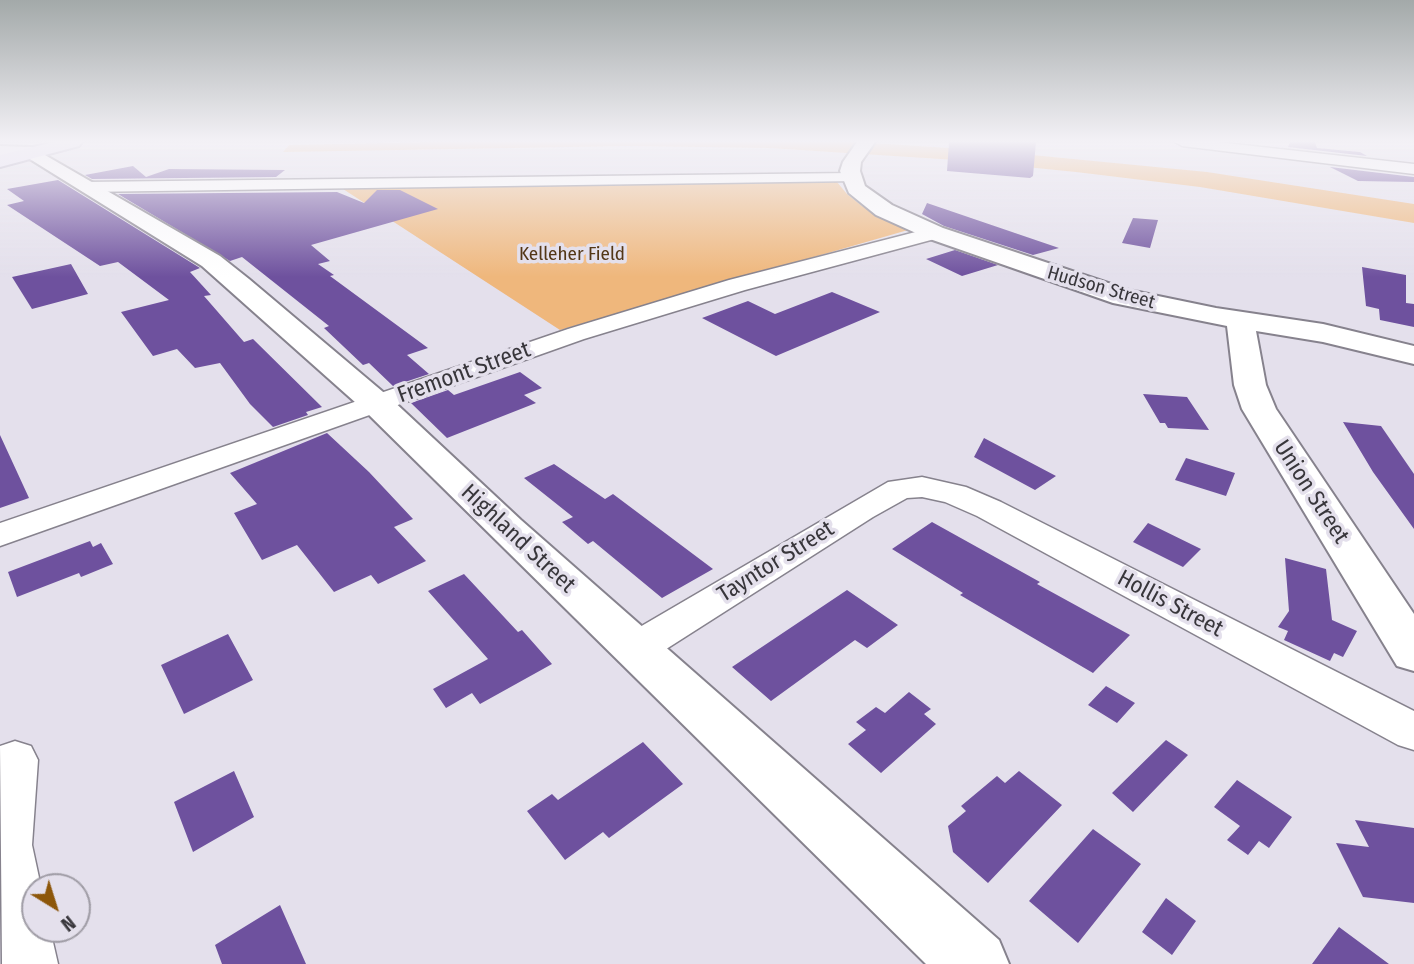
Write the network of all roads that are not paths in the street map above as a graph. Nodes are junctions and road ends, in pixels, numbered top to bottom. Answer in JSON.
{"nodes":[{"id":1,"x":84,"y":187,"type":"edge"},
{"id":2,"x":855,"y":187,"type":"edge"},
{"id":3,"x":935,"y":233,"type":"junction"},
{"id":4,"x":1240,"y":320,"type":"junction"},
{"id":5,"x":1414,"y":355,"type":"edge"},
{"id":6,"x":377,"y":404,"type":"junction"},
{"id":7,"x":922,"y":486,"type":"joint"},
{"id":8,"x":0,"y":535,"type":"edge"},
{"id":9,"x":635,"y":649,"type":"junction"},
{"id":10,"x":1414,"y":653,"type":"edge"},
{"id":11,"x":1414,"y":732,"type":"edge"},
{"id":12,"x":15,"y":760,"type":"dead end"},
{"id":13,"x":30,"y":964,"type":"edge"},
{"id":14,"x":975,"y":964,"type":"edge"}],
"edges":[{"from":1,"to":6,"type":"street","name":"Highland Street"},
{"from":2,"to":3,"type":"street","name":"Hudson Street"},
{"from":3,"to":4,"type":"street","name":"Hudson Street"},
{"from":3,"to":6,"type":"street","name":"Fremont Street"},
{"from":4,"to":5,"type":"street","name":"Hudson Street"},
{"from":4,"to":10,"type":"street","name":"Union Street"},
{"from":6,"to":8,"type":"street","name":"Fremont Street"},
{"from":6,"to":9,"type":"street","name":"Highland Street"},
{"from":7,"to":9,"type":"street","name":"Tayntor Street"},
{"from":7,"to":11,"type":"street","name":"Hollis Street"},
{"from":9,"to":14,"type":"street","name":"Highland Street"},
{"from":12,"to":13,"type":"street"}]}
